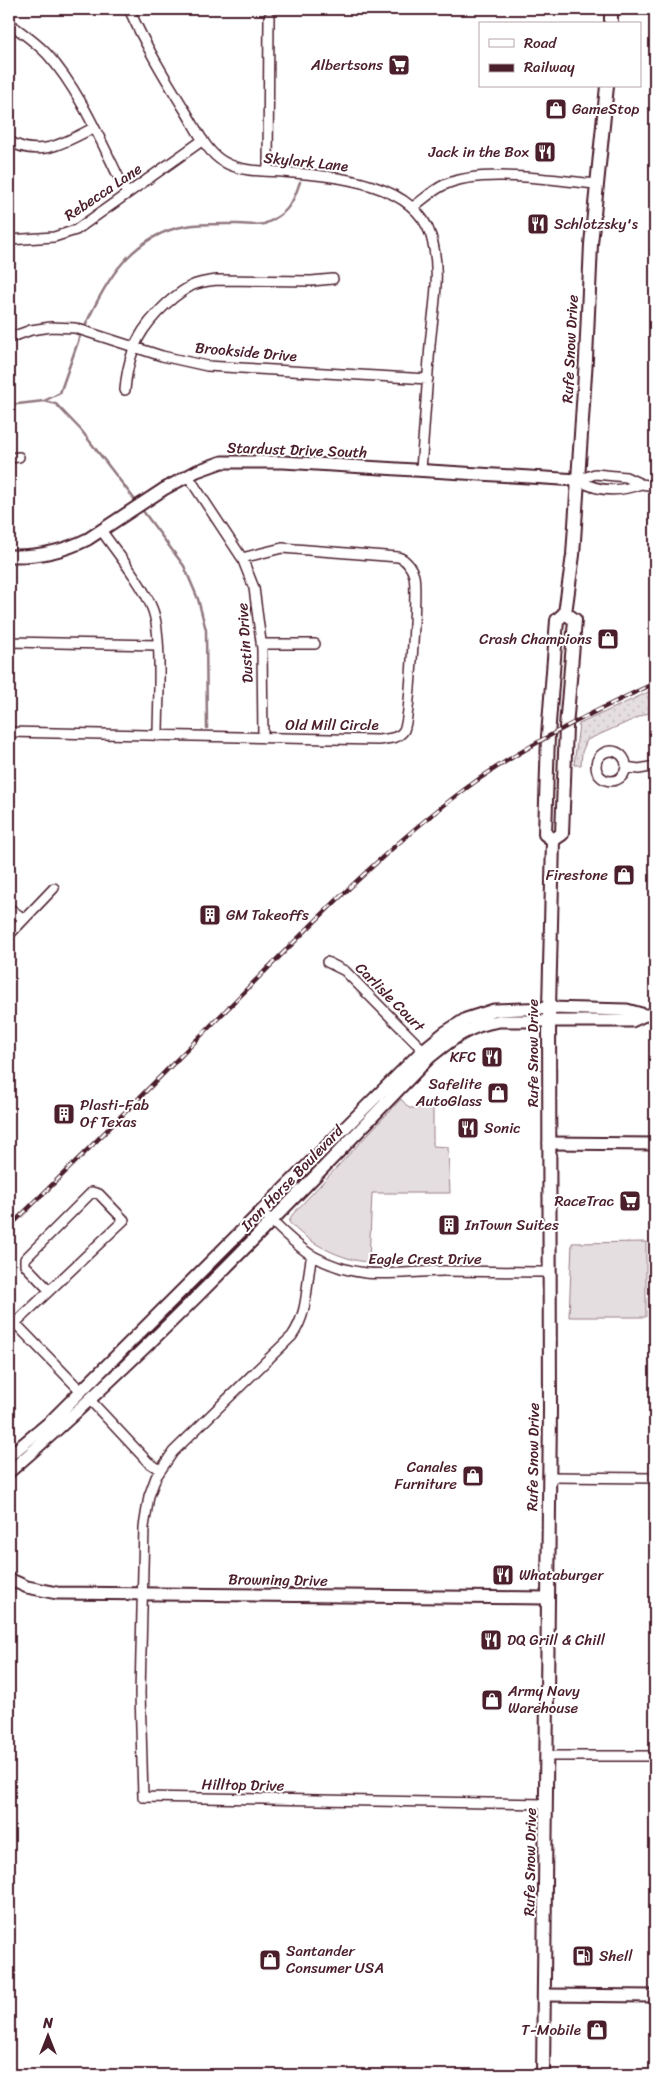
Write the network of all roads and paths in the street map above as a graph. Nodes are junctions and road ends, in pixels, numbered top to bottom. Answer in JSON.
{"nodes":[{"id":1,"x":129,"y":9,"type":"edge"},
{"id":2,"x":611,"y":9,"type":"edge"},
{"id":3,"x":269,"y":17,"type":"dead end"},
{"id":4,"x":611,"y":22,"type":"edge"},
{"id":5,"x":9,"y":23,"type":"edge"},
{"id":6,"x":607,"y":88,"type":"edge"},
{"id":7,"x":93,"y":128,"type":"junction"},
{"id":8,"x":202,"y":140,"type":"junction"},
{"id":9,"x":9,"y":141,"type":"edge"},
{"id":10,"x":268,"y":171,"type":"junction"},
{"id":11,"x":598,"y":184,"type":"junction"},
{"id":12,"x":127,"y":194,"type":"junction"},
{"id":13,"x":413,"y":207,"type":"junction"},
{"id":14,"x":9,"y":240,"type":"edge"},
{"id":15,"x":333,"y":279,"type":"dead end"},
{"id":16,"x":9,"y":338,"type":"edge"},
{"id":17,"x":134,"y":346,"type":"junction"},
{"id":18,"x":428,"y":379,"type":"junction"},
{"id":19,"x":125,"y":390,"type":"dead end"},
{"id":20,"x":19,"y":457,"type":"dead end"},
{"id":21,"x":9,"y":458,"type":"edge"},
{"id":22,"x":420,"y":470,"type":"junction"},
{"id":23,"x":188,"y":476,"type":"junction"},
{"id":24,"x":578,"y":480,"type":"junction"},
{"id":25,"x":641,"y":484,"type":"junction"},
{"id":26,"x":655,"y":486,"type":"edge"},
{"id":27,"x":102,"y":530,"type":"junction"},
{"id":28,"x":9,"y":556,"type":"edge"},
{"id":29,"x":242,"y":558,"type":"junction"},
{"id":30,"x":565,"y":613,"type":"junction"},
{"id":31,"x":9,"y":642,"type":"edge"},
{"id":32,"x":262,"y":644,"type":"junction"},
{"id":33,"x":315,"y":644,"type":"dead end"},
{"id":34,"x":158,"y":645,"type":"junction"},
{"id":35,"x":9,"y":732,"type":"edge"},
{"id":36,"x":158,"y":736,"type":"junction"},
{"id":37,"x":263,"y":738,"type":"junction"},
{"id":38,"x":655,"y":766,"type":"edge"},
{"id":39,"x":626,"y":767,"type":"dead end"},
{"id":40,"x":553,"y":840,"type":"junction"},
{"id":41,"x":54,"y":888,"type":"dead end"},
{"id":42,"x":9,"y":908,"type":"edge"},
{"id":43,"x":24,"y":919,"type":"junction"},
{"id":44,"x":9,"y":935,"type":"edge"},
{"id":45,"x":327,"y":962,"type":"dead end"},
{"id":46,"x":549,"y":1014,"type":"junction"},
{"id":47,"x":650,"y":1015,"type":"edge"},
{"id":48,"x":426,"y":1053,"type":"junction"},
{"id":49,"x":549,"y":1143,"type":"junction"},
{"id":50,"x":655,"y":1144,"type":"edge"},
{"id":51,"x":261,"y":1211,"type":"junction"},
{"id":52,"x":272,"y":1221,"type":"junction"},
{"id":53,"x":312,"y":1255,"type":"junction"},
{"id":54,"x":549,"y":1272,"type":"junction"},
{"id":55,"x":49,"y":1290,"type":"junction"},
{"id":56,"x":12,"y":1326,"type":"edge"},
{"id":57,"x":82,"y":1391,"type":"junction"},
{"id":58,"x":90,"y":1400,"type":"junction"},
{"id":59,"x":9,"y":1456,"type":"edge"},
{"id":60,"x":160,"y":1470,"type":"junction"},
{"id":61,"x":9,"y":1472,"type":"edge"},
{"id":62,"x":549,"y":1477,"type":"junction"},
{"id":63,"x":655,"y":1478,"type":"edge"},
{"id":64,"x":9,"y":1579,"type":"edge"},
{"id":65,"x":142,"y":1593,"type":"junction"},
{"id":66,"x":548,"y":1598,"type":"junction"},
{"id":67,"x":548,"y":1756,"type":"junction"},
{"id":68,"x":655,"y":1756,"type":"edge"},
{"id":69,"x":546,"y":1804,"type":"junction"},
{"id":70,"x":544,"y":1995,"type":"junction"},
{"id":71,"x":655,"y":1996,"type":"edge"},
{"id":72,"x":543,"y":2075,"type":"edge"}],
"edges":[{"from":1,"to":8,"type":"street","name":"Skylark Lane"},
{"from":2,"to":4,"type":"main road"},
{"from":3,"to":10,"type":"street"},
{"from":5,"to":7,"type":"street"},
{"from":6,"to":11,"type":"main road","name":"Rufe Snow Drive"},
{"from":7,"to":9,"type":"street"},
{"from":7,"to":12,"type":"street"},
{"from":8,"to":10,"type":"street","name":"Skylark Lane"},
{"from":8,"to":12,"type":"street","name":"Rebecca Lane"},
{"from":10,"to":13,"type":"street","name":"Skylark Lane"},
{"from":11,"to":13,"type":"street"},
{"from":11,"to":24,"type":"main road","name":"Rufe Snow Drive"},
{"from":12,"to":14,"type":"street","name":"Rebecca Lane"},
{"from":13,"to":18,"type":"street","name":"Skylark Lane"},
{"from":15,"to":17,"type":"street"},
{"from":16,"to":17,"type":"street","name":"Brookside Drive"},
{"from":17,"to":18,"type":"street","name":"Brookside Drive"},
{"from":17,"to":19,"type":"street"},
{"from":18,"to":22,"type":"street","name":"Skylark Lane"},
{"from":20,"to":21,"type":"street"},
{"from":22,"to":23,"type":"street","name":"Stardust Drive South"},
{"from":22,"to":24,"type":"street","name":"Stardust Drive South"},
{"from":23,"to":27,"type":"street","name":"Stardust Drive South"},
{"from":23,"to":29,"type":"street","name":"Dustin Drive"},
{"from":24,"to":25,"type":"street"},
{"from":24,"to":25,"type":"street"},
{"from":24,"to":30,"type":"main road","name":"Rufe Snow Drive"},
{"from":25,"to":26,"type":"street"},
{"from":27,"to":28,"type":"street","name":"Stardust Drive South"},
{"from":27,"to":34,"type":"street"},
{"from":29,"to":32,"type":"street","name":"Dustin Drive"},
{"from":29,"to":37,"type":"street","name":"Old Mill Circle"},
{"from":30,"to":40,"type":"main road","name":"Rufe Snow Drive"},
{"from":30,"to":40,"type":"main road","name":"Rufe Snow Drive"},
{"from":31,"to":34,"type":"street"},
{"from":32,"to":33,"type":"street"},
{"from":32,"to":37,"type":"street","name":"Dustin Drive"},
{"from":34,"to":36,"type":"street"},
{"from":35,"to":36,"type":"street","name":"Old Mill Circle"},
{"from":36,"to":37,"type":"street","name":"Old Mill Circle"},
{"from":38,"to":39,"type":"street"},
{"from":40,"to":46,"type":"main road","name":"Rufe Snow Drive"},
{"from":41,"to":43,"type":"street"},
{"from":42,"to":43,"type":"street"},
{"from":43,"to":44,"type":"street"},
{"from":45,"to":48,"type":"street","name":"Carlisle Court"},
{"from":46,"to":47,"type":"street","name":"Iron Horse Boulevard"},
{"from":46,"to":48,"type":"street","name":"Iron Horse Boulevard"},
{"from":46,"to":49,"type":"main road","name":"Rufe Snow Drive"},
{"from":48,"to":51,"type":"street","name":"Iron Horse Boulevard"},
{"from":48,"to":52,"type":"street","name":"Iron Horse Boulevard"},
{"from":49,"to":50,"type":"street"},
{"from":49,"to":54,"type":"main road","name":"Rufe Snow Drive"},
{"from":51,"to":52,"type":"street","name":"Eagle Crest Drive"},
{"from":51,"to":57,"type":"street","name":"Iron Horse Boulevard"},
{"from":52,"to":53,"type":"street","name":"Eagle Crest Drive"},
{"from":52,"to":58,"type":"street","name":"Iron Horse Boulevard"},
{"from":53,"to":54,"type":"street","name":"Eagle Crest Drive"},
{"from":53,"to":60,"type":"street"},
{"from":54,"to":62,"type":"main road","name":"Rufe Snow Drive"},
{"from":55,"to":55,"type":"street"},
{"from":55,"to":56,"type":"street"},
{"from":56,"to":57,"type":"street"},
{"from":57,"to":58,"type":"street"},
{"from":57,"to":59,"type":"street","name":"Iron Horse Boulevard"},
{"from":58,"to":60,"type":"street"},
{"from":58,"to":61,"type":"street","name":"Iron Horse Boulevard"},
{"from":60,"to":65,"type":"street"},
{"from":62,"to":63,"type":"street"},
{"from":62,"to":66,"type":"main road","name":"Rufe Snow Drive"},
{"from":64,"to":65,"type":"street","name":"Browning Drive"},
{"from":65,"to":66,"type":"street","name":"Browning Drive"},
{"from":65,"to":69,"type":"street","name":"Hilltop Drive"},
{"from":66,"to":67,"type":"main road","name":"Rufe Snow Drive"},
{"from":67,"to":68,"type":"street"},
{"from":67,"to":69,"type":"main road","name":"Rufe Snow Drive"},
{"from":69,"to":70,"type":"main road","name":"Rufe Snow Drive"},
{"from":70,"to":71,"type":"street"},
{"from":70,"to":72,"type":"main road","name":"Rufe Snow Drive"}]}
